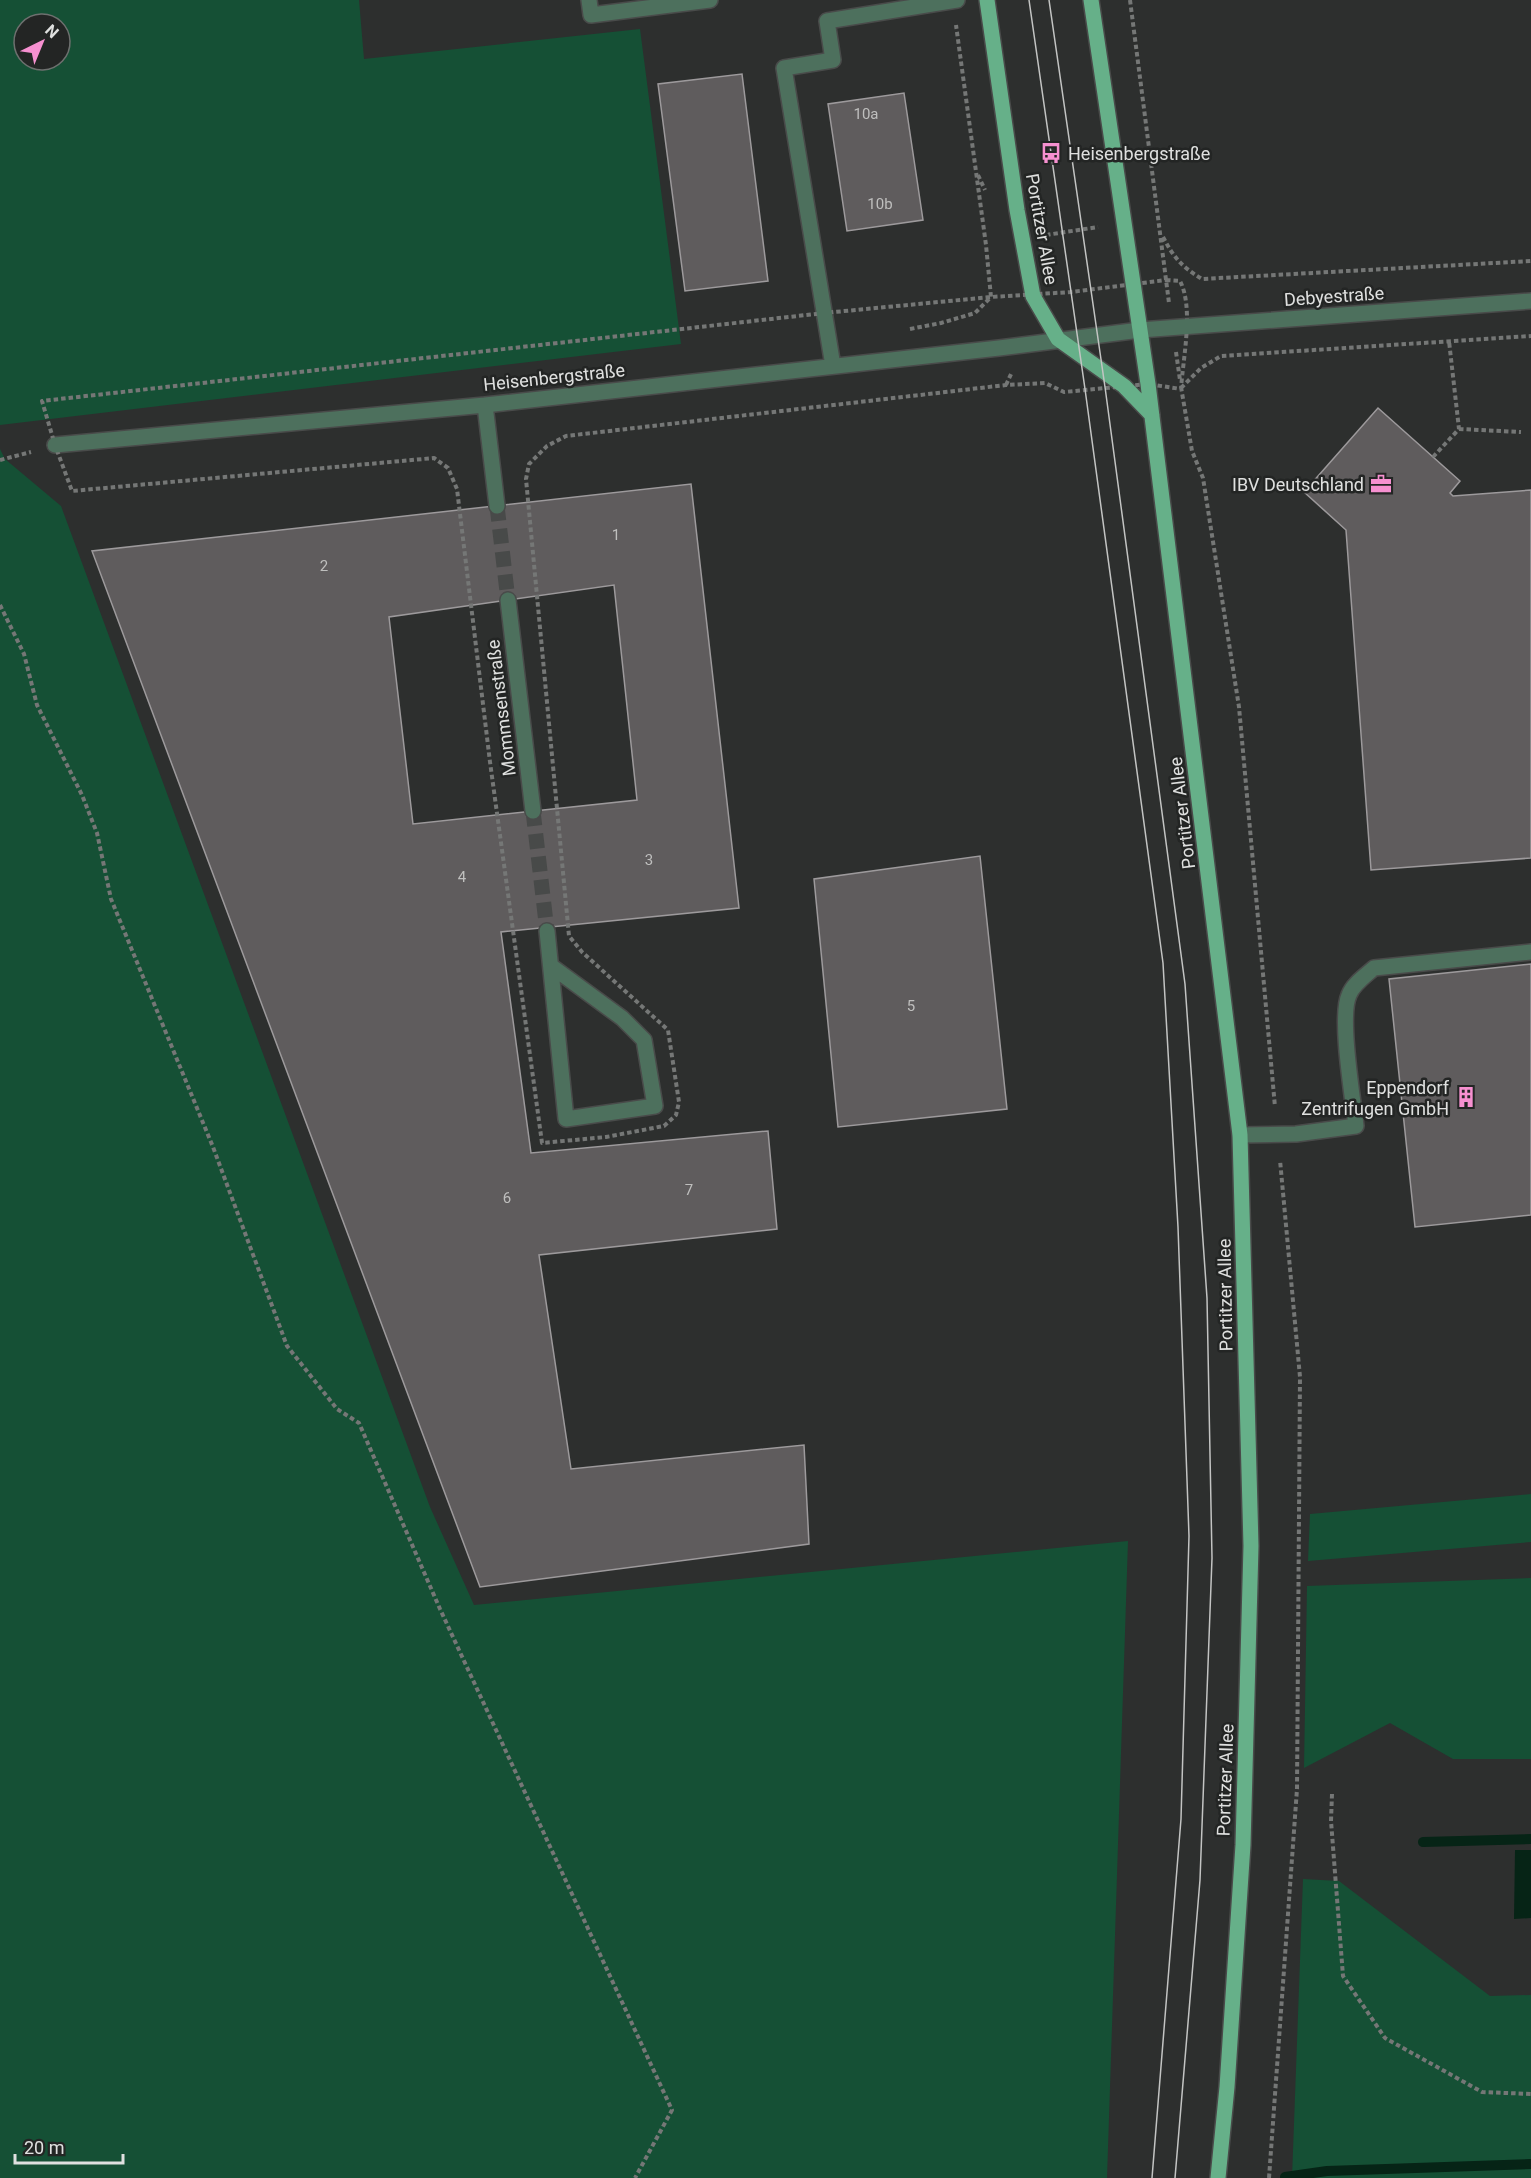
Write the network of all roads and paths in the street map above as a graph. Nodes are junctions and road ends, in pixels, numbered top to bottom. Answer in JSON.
{"nodes":[{"id":1,"x":589,"y":0,"type":"edge"},
{"id":2,"x":710,"y":0,"type":"edge"},
{"id":3,"x":955,"y":0,"type":"edge"},
{"id":4,"x":987,"y":0,"type":"edge"},
{"id":5,"x":1091,"y":0,"type":"edge"},
{"id":6,"x":1130,"y":0,"type":"edge"},
{"id":7,"x":1158,"y":216,"type":"junction"},
{"id":8,"x":1125,"y":222,"type":"junction"},
{"id":9,"x":1161,"y":234,"type":"junction"},
{"id":10,"x":1022,"y":239,"type":"junction"},
{"id":11,"x":987,"y":245,"type":"junction"},
{"id":12,"x":1531,"y":261,"type":"edge"},
{"id":13,"x":1134,"y":285,"type":"junction"},
{"id":14,"x":1033,"y":296,"type":"junction"},
{"id":15,"x":991,"y":297,"type":"junction"},
{"id":16,"x":1531,"y":301,"type":"edge"},
{"id":17,"x":824,"y":313,"type":"junction"},
{"id":18,"x":1140,"y":330,"type":"junction"},
{"id":19,"x":1531,"y":336,"type":"edge"},
{"id":20,"x":1058,"y":339,"type":"junction"},
{"id":21,"x":1449,"y":341,"type":"junction"},
{"id":22,"x":833,"y":366,"type":"junction"},
{"id":23,"x":1064,"y":392,"type":"dead end"},
{"id":24,"x":485,"y":405,"type":"junction"},
{"id":25,"x":1152,"y":415,"type":"junction"},
{"id":26,"x":1459,"y":429,"type":"junction"},
{"id":27,"x":1521,"y":432,"type":"dead end"},
{"id":28,"x":54,"y":445,"type":"junction"},
{"id":29,"x":35,"y":451,"type":"dead end"},
{"id":30,"x":1433,"y":457,"type":"dead end"},
{"id":31,"x":0,"y":460,"type":"edge"},
{"id":32,"x":497,"y":506,"type":"tunnel mouth"},
{"id":33,"x":508,"y":600,"type":"tunnel mouth"},
{"id":34,"x":0,"y":605,"type":"edge"},
{"id":35,"x":533,"y":811,"type":"tunnel mouth"},
{"id":36,"x":547,"y":931,"type":"tunnel mouth"},
{"id":37,"x":1531,"y":952,"type":"edge"},
{"id":38,"x":550,"y":966,"type":"junction"},
{"id":39,"x":1240,"y":1135,"type":"junction"},
{"id":40,"x":1278,"y":1135,"type":"junction"},
{"id":41,"x":1332,"y":1794,"type":"dead end"},
{"id":42,"x":1531,"y":2094,"type":"edge"},
{"id":43,"x":635,"y":2178,"type":"edge"},
{"id":44,"x":1218,"y":2178,"type":"edge"},
{"id":45,"x":1269,"y":2178,"type":"edge"}],
"edges":[{"from":1,"to":2,"type":"street"},
{"from":3,"to":11,"type":"path"},
{"from":3,"to":17,"type":"street"},
{"from":4,"to":10,"type":"main road","name":"Portitzer Allee"},
{"from":5,"to":8,"type":"main road","name":"Portitzer Allee"},
{"from":6,"to":7,"type":"path"},
{"from":7,"to":8,"type":"path"},
{"from":7,"to":9,"type":"path"},
{"from":8,"to":10,"type":"path"},
{"from":8,"to":13,"type":"main road","name":"Portitzer Allee"},
{"from":9,"to":12,"type":"path"},
{"from":9,"to":13,"type":"path"},
{"from":10,"to":11,"type":"path"},
{"from":10,"to":14,"type":"main road","name":"Portitzer Allee"},
{"from":11,"to":15,"type":"path"},
{"from":13,"to":14,"type":"path"},
{"from":13,"to":18,"type":"main road","name":"Portitzer Allee"},
{"from":14,"to":15,"type":"path"},
{"from":14,"to":20,"type":"main road","name":"Portitzer Allee"},
{"from":15,"to":17,"type":"path"},
{"from":16,"to":18,"type":"street","name":"Debyestraße"},
{"from":17,"to":22,"type":"street"},
{"from":17,"to":28,"type":"path"},
{"from":18,"to":20,"type":"street","name":"Debyestraße"},
{"from":18,"to":25,"type":"main road","name":"Portitzer Allee"},
{"from":19,"to":21,"type":"path"},
{"from":20,"to":22,"type":"street","name":"Heisenbergstraße"},
{"from":20,"to":25,"type":"main road","name":"Portitzer Allee"},
{"from":21,"to":26,"type":"path"},
{"from":21,"to":40,"type":"path"},
{"from":22,"to":24,"type":"street","name":"Heisenbergstraße"},
{"from":23,"to":28,"type":"path"},
{"from":24,"to":28,"type":"street","name":"Heisenbergstraße"},
{"from":24,"to":32,"type":"street"},
{"from":25,"to":39,"type":"main road","name":"Portitzer Allee"},
{"from":26,"to":27,"type":"path"},
{"from":26,"to":30,"type":"path"},
{"from":29,"to":31,"type":"path"},
{"from":33,"to":35,"type":"street","name":"Mommsenstraße"},
{"from":34,"to":43,"type":"path"},
{"from":36,"to":38,"type":"street"},
{"from":37,"to":40,"type":"street"},
{"from":38,"to":38,"type":"street"},
{"from":39,"to":40,"type":"street"},
{"from":39,"to":44,"type":"main road","name":"Portitzer Allee"},
{"from":40,"to":45,"type":"path"},
{"from":41,"to":42,"type":"path"}]}
